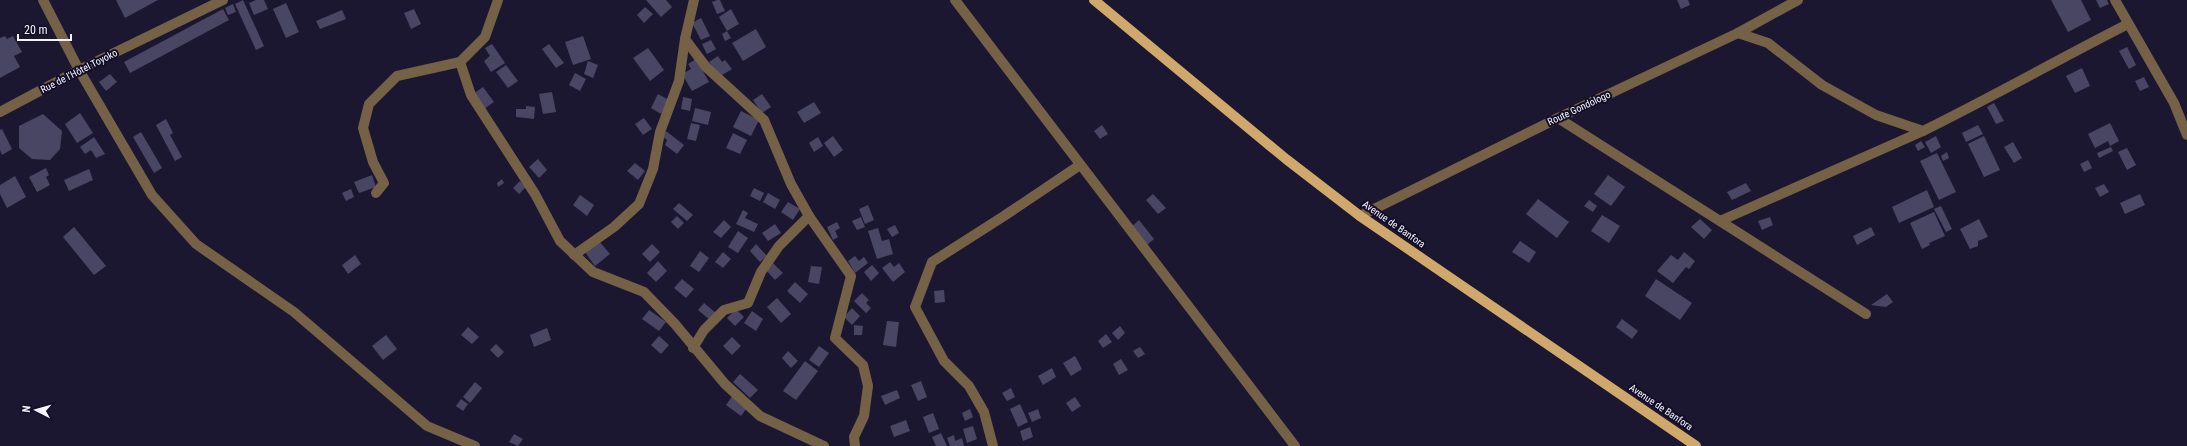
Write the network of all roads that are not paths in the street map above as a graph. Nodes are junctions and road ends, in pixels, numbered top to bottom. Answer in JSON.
{"nodes":[{"id":1,"x":43,"y":0,"type":"edge"},
{"id":2,"x":223,"y":0,"type":"edge"},
{"id":3,"x":498,"y":0,"type":"edge"},
{"id":4,"x":694,"y":0,"type":"edge"},
{"id":5,"x":955,"y":0,"type":"edge"},
{"id":6,"x":1094,"y":0,"type":"edge"},
{"id":7,"x":1798,"y":0,"type":"edge"},
{"id":8,"x":2115,"y":0,"type":"edge"},
{"id":9,"x":2128,"y":24,"type":"junction"},
{"id":10,"x":1738,"y":33,"type":"junction"},
{"id":11,"x":685,"y":39,"type":"junction"},
{"id":12,"x":460,"y":62,"type":"junction"},
{"id":13,"x":79,"y":70,"type":"junction"},
{"id":14,"x":0,"y":112,"type":"edge"},
{"id":15,"x":1558,"y":118,"type":"junction"},
{"id":16,"x":1923,"y":131,"type":"junction"},
{"id":17,"x":2187,"y":135,"type":"edge"},
{"id":18,"x":1080,"y":165,"type":"junction"},
{"id":19,"x":376,"y":192,"type":"dead end"},
{"id":20,"x":809,"y":216,"type":"junction"},
{"id":21,"x":1360,"y":216,"type":"junction"},
{"id":22,"x":1720,"y":221,"type":"junction"},
{"id":23,"x":574,"y":255,"type":"junction"},
{"id":24,"x":1866,"y":314,"type":"dead end"},
{"id":25,"x":693,"y":348,"type":"junction"},
{"id":26,"x":475,"y":446,"type":"edge"},
{"id":27,"x":824,"y":446,"type":"edge"},
{"id":28,"x":855,"y":446,"type":"edge"},
{"id":29,"x":993,"y":446,"type":"edge"},
{"id":30,"x":1295,"y":446,"type":"edge"},
{"id":31,"x":1696,"y":446,"type":"edge"}],
"edges":[{"from":1,"to":13,"type":"street"},
{"from":2,"to":13,"type":"street","name":"Rue de l'Hôtel Toyoko"},
{"from":3,"to":12,"type":"street"},
{"from":4,"to":11,"type":"street"},
{"from":5,"to":18,"type":"street"},
{"from":6,"to":21,"type":"main road","name":"Avenue de Banfora"},
{"from":7,"to":10,"type":"street","name":"Route Gondologo"},
{"from":8,"to":9,"type":"street"},
{"from":9,"to":16,"type":"street"},
{"from":9,"to":17,"type":"street"},
{"from":10,"to":15,"type":"street","name":"Route Gondologo"},
{"from":10,"to":16,"type":"street"},
{"from":11,"to":20,"type":"street"},
{"from":11,"to":23,"type":"street"},
{"from":12,"to":19,"type":"street"},
{"from":12,"to":23,"type":"street"},
{"from":13,"to":14,"type":"street","name":"Rue de l'Hôtel Toyoko"},
{"from":13,"to":26,"type":"street"},
{"from":15,"to":21,"type":"street","name":"Route Gondologo"},
{"from":15,"to":22,"type":"street"},
{"from":16,"to":22,"type":"street"},
{"from":18,"to":29,"type":"street"},
{"from":18,"to":30,"type":"street"},
{"from":20,"to":25,"type":"street"},
{"from":20,"to":28,"type":"street"},
{"from":21,"to":31,"type":"main road","name":"Avenue de Banfora"},
{"from":22,"to":24,"type":"street"},
{"from":23,"to":25,"type":"street"},
{"from":25,"to":27,"type":"street"}]}
